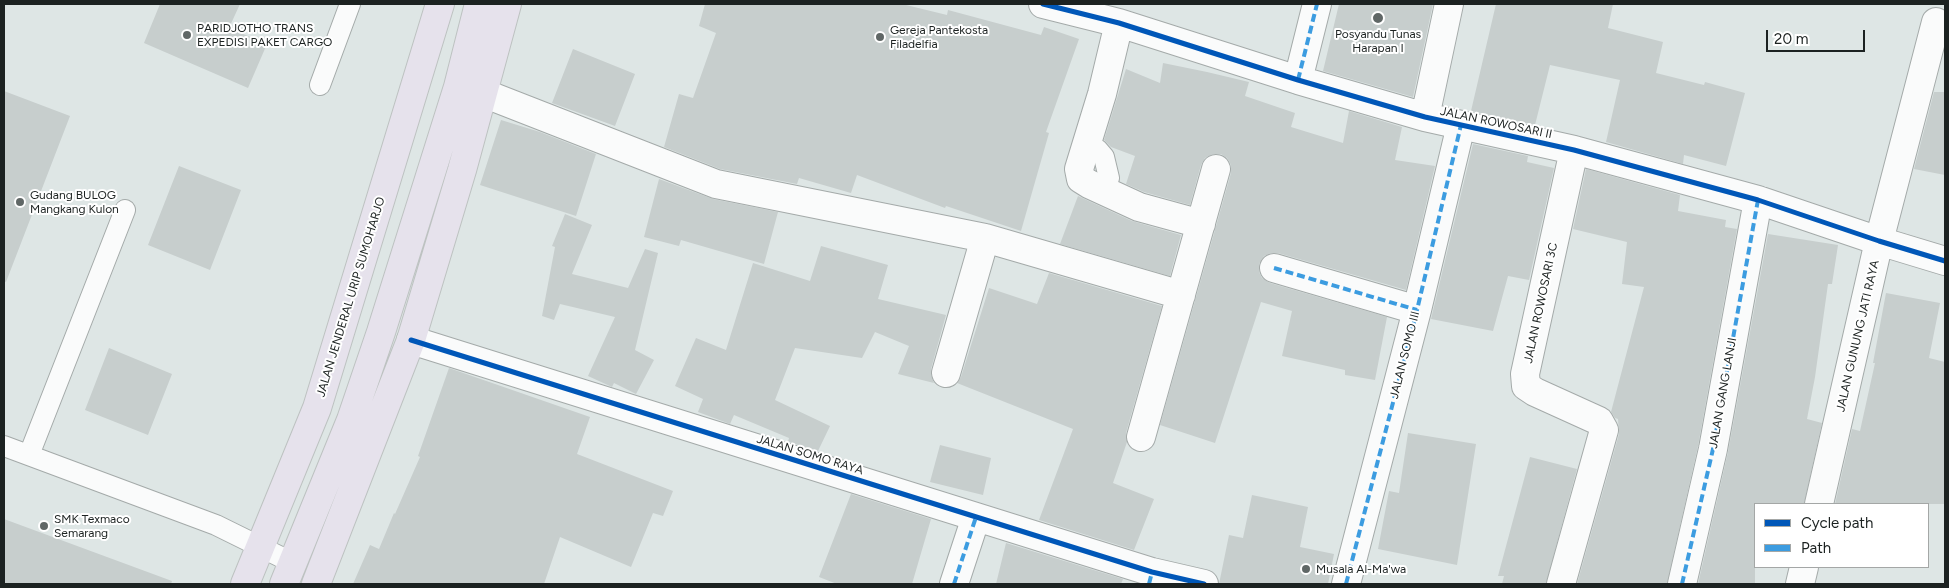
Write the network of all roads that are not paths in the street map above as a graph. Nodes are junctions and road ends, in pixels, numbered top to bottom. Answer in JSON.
{"nodes":[{"id":1,"x":350,"y":4,"type":"edge"},
{"id":2,"x":440,"y":4,"type":"edge"},
{"id":3,"x":479,"y":4,"type":"edge"},
{"id":4,"x":507,"y":4,"type":"edge"},
{"id":5,"x":1044,"y":4,"type":"edge"},
{"id":6,"x":1318,"y":4,"type":"edge"},
{"id":7,"x":1449,"y":4,"type":"edge"},
{"id":8,"x":1936,"y":22,"type":"dead end"},
{"id":9,"x":1119,"y":23,"type":"junction"},
{"id":10,"x":1298,"y":80,"type":"junction"},
{"id":11,"x":320,"y":85,"type":"dead end"},
{"id":12,"x":483,"y":93,"type":"junction"},
{"id":13,"x":1425,"y":117,"type":"junction"},
{"id":14,"x":1461,"y":125,"type":"junction"},
{"id":15,"x":1574,"y":150,"type":"junction"},
{"id":16,"x":1216,"y":169,"type":"dead end"},
{"id":17,"x":1758,"y":200,"type":"junction"},
{"id":18,"x":125,"y":210,"type":"dead end"},
{"id":19,"x":1201,"y":224,"type":"junction"},
{"id":20,"x":985,"y":238,"type":"junction"},
{"id":21,"x":1879,"y":241,"type":"junction"},
{"id":22,"x":1945,"y":261,"type":"edge"},
{"id":23,"x":1274,"y":268,"type":"dead end"},
{"id":24,"x":1181,"y":295,"type":"junction"},
{"id":25,"x":1417,"y":310,"type":"junction"},
{"id":26,"x":410,"y":340,"type":"junction"},
{"id":27,"x":946,"y":373,"type":"dead end"},
{"id":28,"x":1141,"y":437,"type":"dead end"},
{"id":29,"x":4,"y":446,"type":"edge"},
{"id":30,"x":29,"y":455,"type":"junction"},
{"id":31,"x":1819,"y":503,"type":"edge"},
{"id":32,"x":976,"y":517,"type":"junction"},
{"id":33,"x":260,"y":547,"type":"junction"},
{"id":34,"x":1804,"y":568,"type":"edge"},
{"id":35,"x":289,"y":573,"type":"edge"},
{"id":36,"x":1150,"y":578,"type":"edge"},
{"id":37,"x":245,"y":584,"type":"edge"},
{"id":38,"x":316,"y":584,"type":"edge"},
{"id":39,"x":954,"y":584,"type":"edge"},
{"id":40,"x":1204,"y":584,"type":"edge"},
{"id":41,"x":1346,"y":584,"type":"edge"},
{"id":42,"x":1561,"y":584,"type":"edge"},
{"id":43,"x":1682,"y":584,"type":"edge"},
{"id":44,"x":1800,"y":584,"type":"edge"}],
"edges":[{"from":1,"to":11,"type":"lane"},
{"from":2,"to":33,"type":"highway","name":"JALAN JENDERAL URIP SUMOHARJO"},
{"from":3,"to":35,"type":"highway"},
{"from":4,"to":12,"type":"highway"},
{"from":5,"to":9,"type":"street","name":"JALAN ROWOSARI II"},
{"from":6,"to":10,"type":"street"},
{"from":7,"to":13,"type":"street"},
{"from":8,"to":21,"type":"street","name":"JALAN GUNUNG JATI RAYA"},
{"from":9,"to":10,"type":"street","name":"JALAN ROWOSARI II"},
{"from":9,"to":19,"type":"street"},
{"from":10,"to":13,"type":"street","name":"JALAN ROWOSARI II"},
{"from":12,"to":20,"type":"street"},
{"from":12,"to":26,"type":"highway"},
{"from":13,"to":14,"type":"street","name":"JALAN ROWOSARI II"},
{"from":14,"to":15,"type":"street","name":"JALAN ROWOSARI II"},
{"from":14,"to":25,"type":"street","name":"JALAN SOMO III"},
{"from":15,"to":17,"type":"street","name":"JALAN ROWOSARI II"},
{"from":15,"to":42,"type":"street","name":"JALAN ROWOSARI 3C"},
{"from":16,"to":19,"type":"street"},
{"from":17,"to":21,"type":"street","name":"JALAN ROWOSARI II"},
{"from":17,"to":43,"type":"street","name":"JALAN GANG LANJI"},
{"from":18,"to":30,"type":"lane"},
{"from":19,"to":24,"type":"street"},
{"from":20,"to":24,"type":"street"},
{"from":20,"to":27,"type":"street"},
{"from":21,"to":22,"type":"street","name":"JALAN ROWOSARI II"},
{"from":21,"to":31,"type":"street","name":"JALAN GUNUNG JATI RAYA"},
{"from":23,"to":25,"type":"street"},
{"from":24,"to":28,"type":"street"},
{"from":25,"to":41,"type":"street","name":"JALAN SOMO III"},
{"from":26,"to":32,"type":"street","name":"JALAN SOMO RAYA"},
{"from":26,"to":38,"type":"highway"},
{"from":29,"to":30,"type":"lane"},
{"from":30,"to":33,"type":"lane"},
{"from":32,"to":36,"type":"street","name":"JALAN SOMO RAYA"},
{"from":32,"to":39,"type":"street"},
{"from":33,"to":35,"type":"lane"},
{"from":33,"to":37,"type":"highway","name":"JALAN JENDERAL URIP SUMOHARJO"},
{"from":34,"to":44,"type":"street"},
{"from":36,"to":40,"type":"street","name":"JALAN SOMO RAYA"}]}
